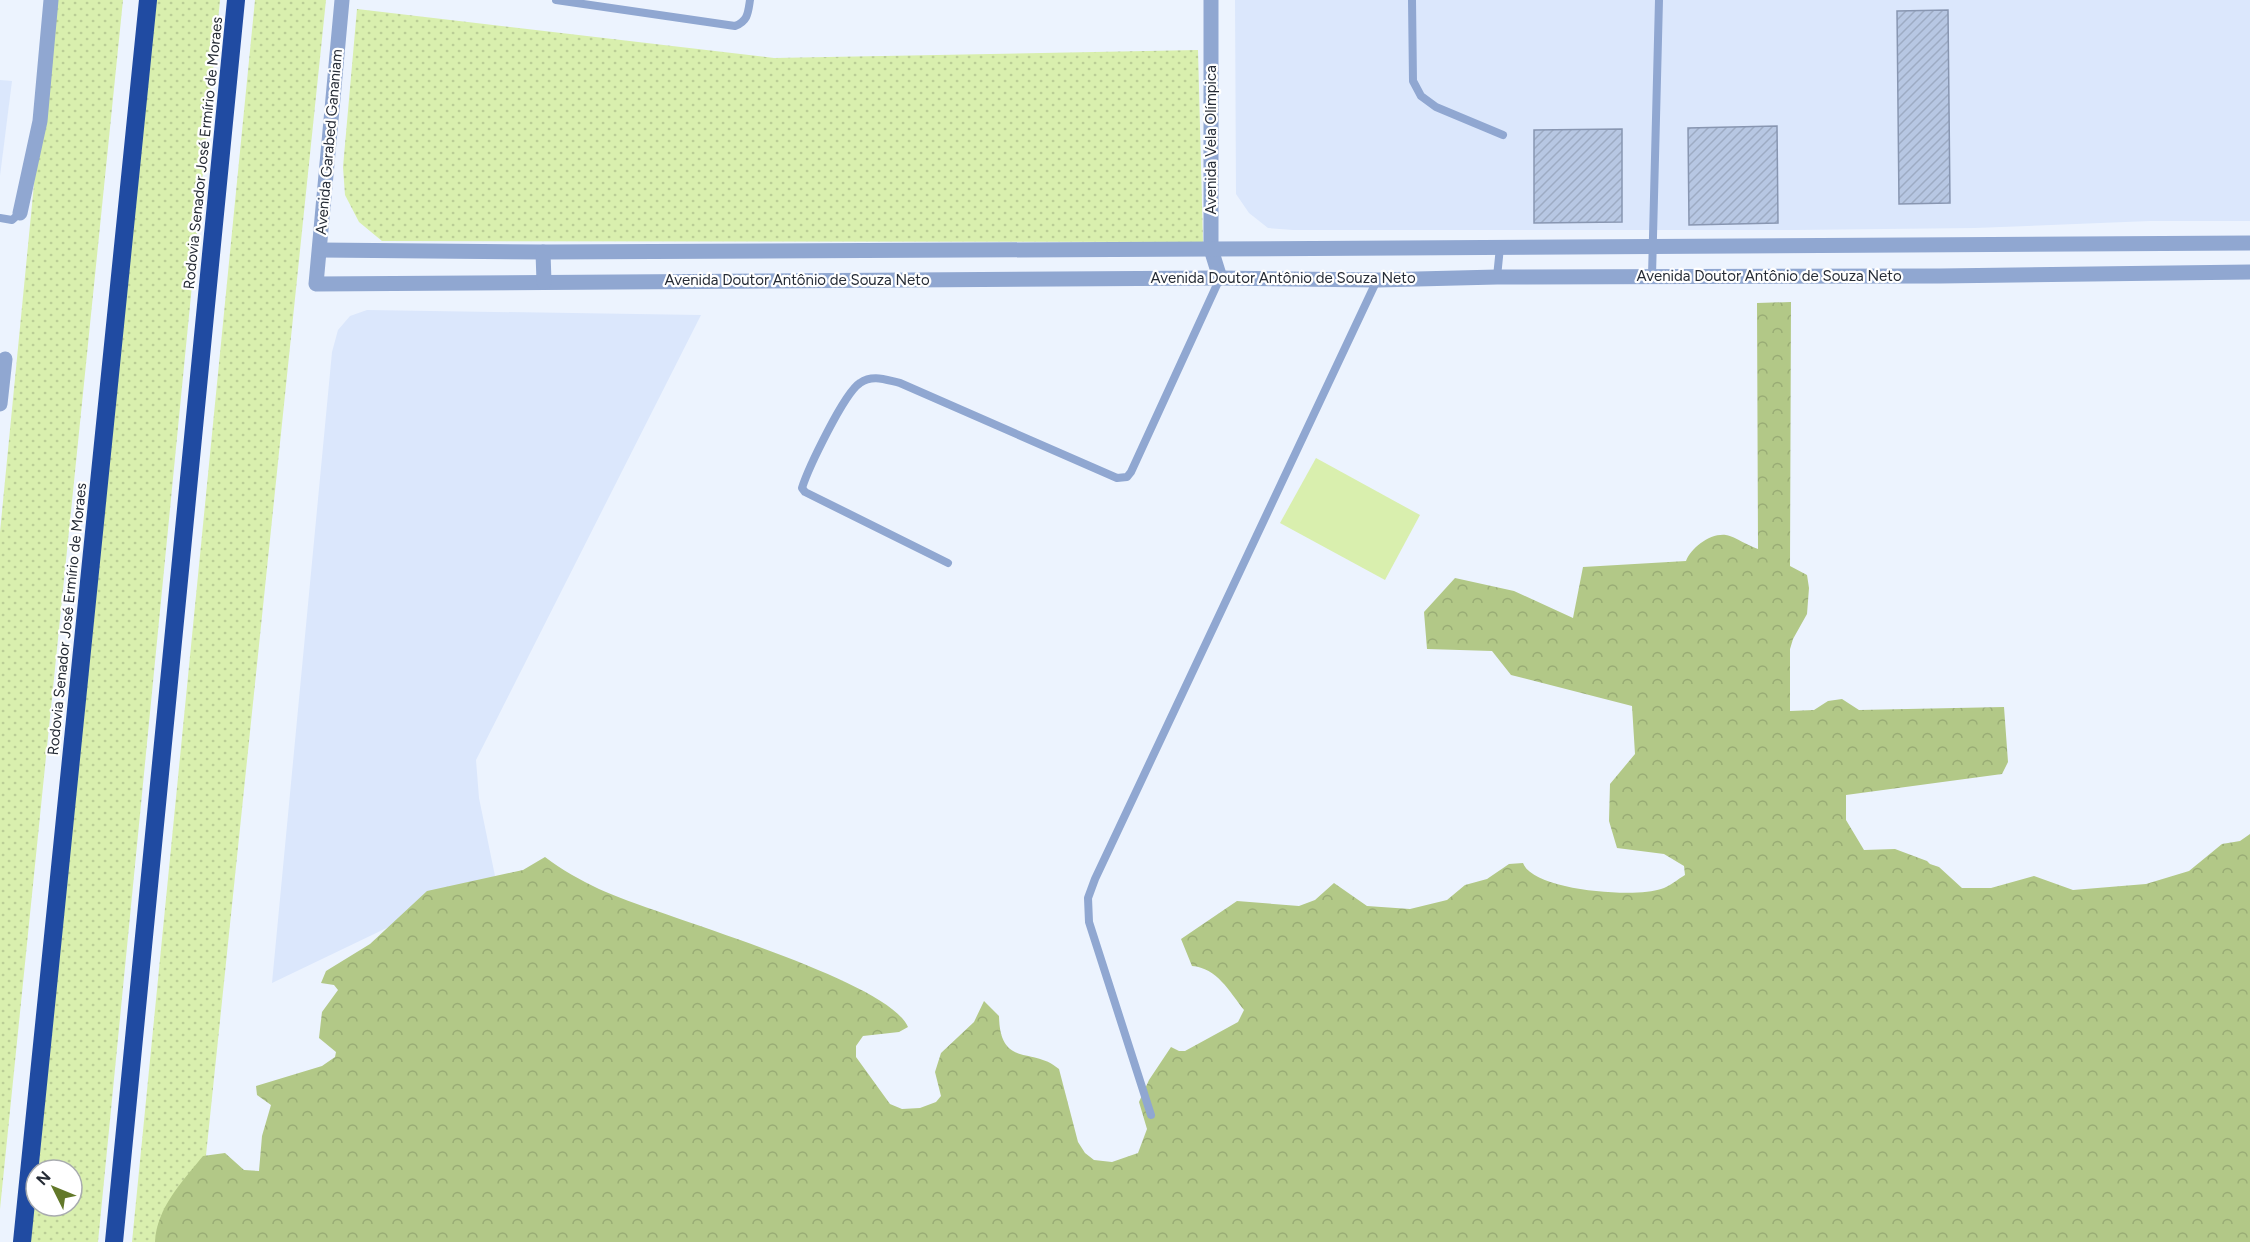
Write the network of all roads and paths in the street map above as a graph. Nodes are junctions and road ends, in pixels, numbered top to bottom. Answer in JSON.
{"nodes":[{"id":1,"x":51,"y":0,"type":"edge"},
{"id":2,"x":148,"y":0,"type":"edge"},
{"id":3,"x":236,"y":0,"type":"edge"},
{"id":4,"x":342,"y":0,"type":"edge"},
{"id":5,"x":556,"y":0,"type":"edge"},
{"id":6,"x":750,"y":0,"type":"edge"},
{"id":7,"x":1211,"y":0,"type":"edge"},
{"id":8,"x":1412,"y":0,"type":"edge"},
{"id":9,"x":1659,"y":0,"type":"edge"},
{"id":10,"x":1503,"y":135,"type":"dead end"},
{"id":11,"x":20,"y":213,"type":"joint"},
{"id":12,"x":0,"y":218,"type":"edge"},
{"id":13,"x":2250,"y":243,"type":"edge"},
{"id":14,"x":1654,"y":246,"type":"junction"},
{"id":15,"x":1500,"y":247,"type":"junction"},
{"id":16,"x":1211,"y":249,"type":"junction"},
{"id":17,"x":320,"y":250,"type":"junction"},
{"id":18,"x":543,"y":252,"type":"junction"},
{"id":19,"x":2250,"y":272,"type":"edge"},
{"id":20,"x":1652,"y":276,"type":"junction"},
{"id":21,"x":1497,"y":277,"type":"junction"},
{"id":22,"x":1220,"y":278,"type":"junction"},
{"id":23,"x":1377,"y":280,"type":"junction"},
{"id":24,"x":544,"y":282,"type":"junction"},
{"id":25,"x":316,"y":284,"type":"joint"},
{"id":26,"x":5,"y":359,"type":"dead end"},
{"id":27,"x":0,"y":404,"type":"edge"},
{"id":28,"x":948,"y":563,"type":"dead end"},
{"id":29,"x":1151,"y":1115,"type":"dead end"},
{"id":30,"x":22,"y":1242,"type":"edge"},
{"id":31,"x":114,"y":1242,"type":"edge"}],
"edges":[{"from":1,"to":11,"type":"street"},
{"from":2,"to":30,"type":"highway","name":"Rodovia Senador José Ermírio de Moraes"},
{"from":3,"to":31,"type":"highway","name":"Rodovia Senador José Ermírio de Moraes"},
{"from":4,"to":17,"type":"street","name":"Avenida Garabed Gananiam"},
{"from":5,"to":6,"type":"lane"},
{"from":7,"to":16,"type":"street","name":"Avenida Vela Olímpica"},
{"from":8,"to":10,"type":"lane"},
{"from":9,"to":14,"type":"lane"},
{"from":11,"to":12,"type":"lane"},
{"from":13,"to":14,"type":"street","name":"Avenida Doutor Antônio de Souza Neto"},
{"from":14,"to":15,"type":"street","name":"Avenida Doutor Antônio de Souza Neto"},
{"from":14,"to":20,"type":"lane"},
{"from":15,"to":16,"type":"street","name":"Avenida Doutor Antônio de Souza Neto"},
{"from":15,"to":21,"type":"lane"},
{"from":16,"to":18,"type":"street","name":"Avenida Doutor Antônio de Souza Neto"},
{"from":16,"to":22,"type":"street","name":"Avenida Vela Olímpica"},
{"from":17,"to":18,"type":"street","name":"Avenida Doutor Antônio de Souza Neto"},
{"from":17,"to":25,"type":"street","name":"Avenida Garabed Gananiam"},
{"from":18,"to":24,"type":"street"},
{"from":19,"to":20,"type":"street","name":"Avenida Doutor Antônio de Souza Neto"},
{"from":20,"to":21,"type":"street","name":"Avenida Doutor Antônio de Souza Neto"},
{"from":21,"to":23,"type":"street","name":"Avenida Doutor Antônio de Souza Neto"},
{"from":22,"to":23,"type":"street","name":"Avenida Doutor Antônio de Souza Neto"},
{"from":22,"to":24,"type":"street","name":"Avenida Doutor Antônio de Souza Neto"},
{"from":22,"to":28,"type":"lane"},
{"from":23,"to":29,"type":"lane"},
{"from":24,"to":25,"type":"street","name":"Avenida Doutor Antônio de Souza Neto"},
{"from":26,"to":27,"type":"street"}]}
